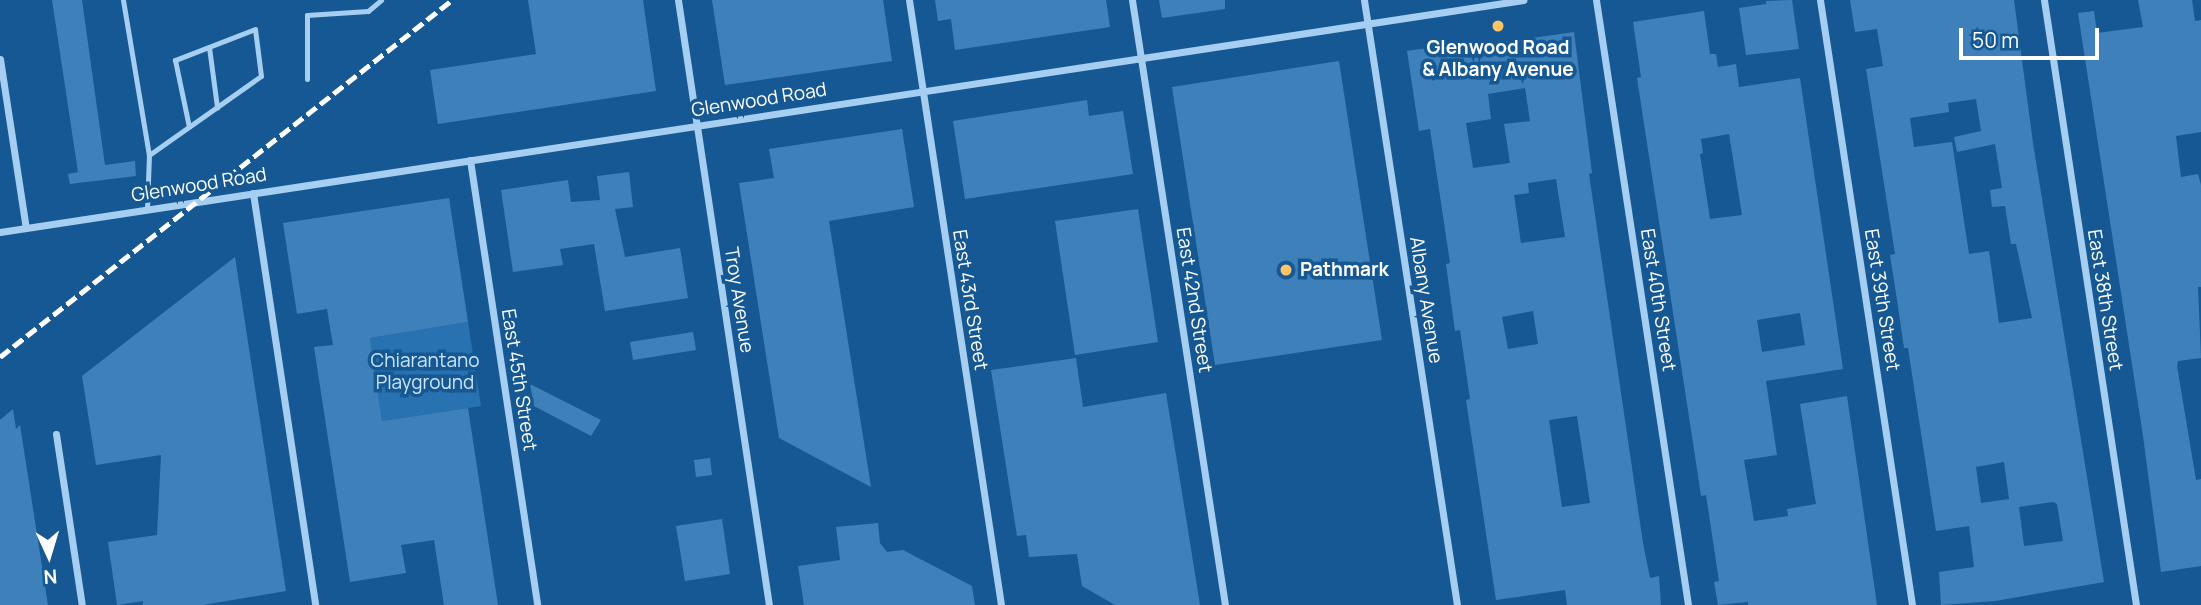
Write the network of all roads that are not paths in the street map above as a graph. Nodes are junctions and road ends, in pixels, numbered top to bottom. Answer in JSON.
{"nodes":[{"id":1,"x":122,"y":0,"type":"edge"},
{"id":2,"x":381,"y":0,"type":"edge"},
{"id":3,"x":678,"y":0,"type":"edge"},
{"id":4,"x":909,"y":0,"type":"edge"},
{"id":5,"x":1132,"y":0,"type":"edge"},
{"id":6,"x":1364,"y":0,"type":"edge"},
{"id":7,"x":1523,"y":0,"type":"edge"},
{"id":8,"x":1596,"y":0,"type":"edge"},
{"id":9,"x":1820,"y":0,"type":"edge"},
{"id":10,"x":2044,"y":0,"type":"edge"},
{"id":11,"x":1368,"y":23,"type":"junction"},
{"id":12,"x":209,"y":47,"type":"junction"},
{"id":13,"x":1141,"y":58,"type":"junction"},
{"id":14,"x":0,"y":59,"type":"edge"},
{"id":15,"x":307,"y":79,"type":"dead end"},
{"id":16,"x":922,"y":91,"type":"junction"},
{"id":17,"x":217,"y":107,"type":"junction"},
{"id":18,"x":696,"y":126,"type":"junction"},
{"id":19,"x":189,"y":127,"type":"junction"},
{"id":20,"x":149,"y":155,"type":"junction"},
{"id":21,"x":470,"y":160,"type":"junction"},
{"id":22,"x":253,"y":193,"type":"junction"},
{"id":23,"x":147,"y":209,"type":"junction"},
{"id":24,"x":26,"y":228,"type":"junction"},
{"id":25,"x":0,"y":232,"type":"edge"},
{"id":26,"x":56,"y":434,"type":"dead end"},
{"id":27,"x":82,"y":605,"type":"edge"},
{"id":28,"x":315,"y":605,"type":"edge"},
{"id":29,"x":537,"y":605,"type":"edge"},
{"id":30,"x":769,"y":605,"type":"edge"},
{"id":31,"x":1001,"y":605,"type":"edge"},
{"id":32,"x":1225,"y":605,"type":"edge"},
{"id":33,"x":1457,"y":605,"type":"edge"},
{"id":34,"x":1688,"y":605,"type":"edge"},
{"id":35,"x":1912,"y":605,"type":"edge"},
{"id":36,"x":2136,"y":605,"type":"edge"}],
"edges":[{"from":1,"to":20,"type":"lane"},
{"from":2,"to":15,"type":"lane"},
{"from":3,"to":18,"type":"street","name":"Troy Avenue"},
{"from":4,"to":16,"type":"street","name":"East 43rd Street"},
{"from":5,"to":13,"type":"street","name":"East 42nd Street"},
{"from":6,"to":11,"type":"street","name":"Albany Avenue"},
{"from":7,"to":11,"type":"street","name":"Glenwood Road"},
{"from":8,"to":34,"type":"street","name":"East 40th Street"},
{"from":9,"to":35,"type":"street","name":"East 39th Street"},
{"from":10,"to":36,"type":"street","name":"East 38th Street"},
{"from":11,"to":13,"type":"street","name":"Glenwood Road"},
{"from":11,"to":33,"type":"street","name":"Albany Avenue"},
{"from":12,"to":17,"type":"lane"},
{"from":12,"to":17,"type":"lane"},
{"from":12,"to":19,"type":"lane"},
{"from":13,"to":16,"type":"street","name":"Glenwood Road"},
{"from":13,"to":32,"type":"street","name":"East 42nd Street"},
{"from":14,"to":24,"type":"street"},
{"from":16,"to":18,"type":"street","name":"Glenwood Road"},
{"from":16,"to":31,"type":"street","name":"East 43rd Street"},
{"from":17,"to":19,"type":"lane"},
{"from":18,"to":21,"type":"street","name":"Glenwood Road"},
{"from":18,"to":30,"type":"street","name":"Troy Avenue"},
{"from":19,"to":20,"type":"lane"},
{"from":20,"to":23,"type":"lane"},
{"from":21,"to":22,"type":"street","name":"Glenwood Road"},
{"from":21,"to":29,"type":"street","name":"East 45th Street"},
{"from":22,"to":23,"type":"street","name":"Glenwood Road"},
{"from":22,"to":28,"type":"street"},
{"from":23,"to":24,"type":"street","name":"Glenwood Road"},
{"from":24,"to":25,"type":"street","name":"Glenwood Road"},
{"from":26,"to":27,"type":"street"}]}
